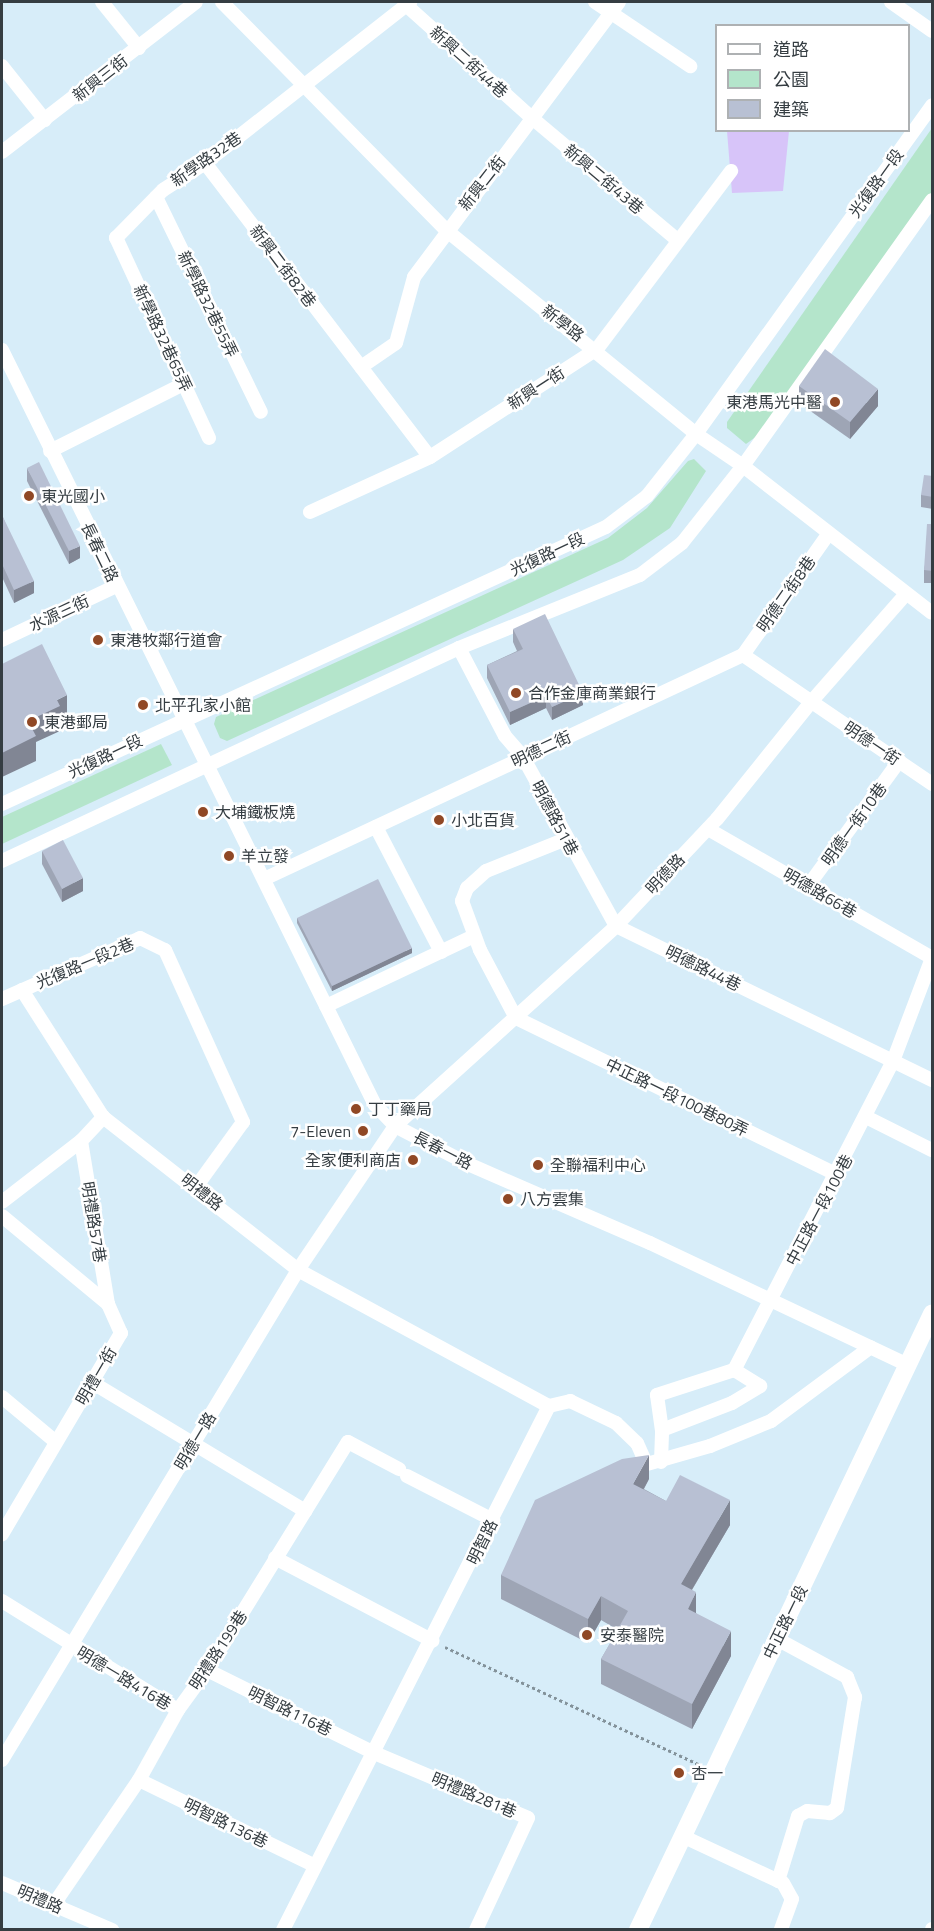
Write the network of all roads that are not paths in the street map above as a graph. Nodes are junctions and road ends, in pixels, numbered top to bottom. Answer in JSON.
{"nodes":[{"id":1,"x":102,"y":2,"type":"edge"},
{"id":2,"x":196,"y":2,"type":"edge"},
{"id":3,"x":222,"y":2,"type":"edge"},
{"id":4,"x":595,"y":2,"type":"edge"},
{"id":5,"x":891,"y":2,"type":"edge"},
{"id":6,"x":408,"y":3,"type":"edge"},
{"id":7,"x":615,"y":7,"type":"edge"},
{"id":8,"x":933,"y":30,"type":"edge"},
{"id":9,"x":139,"y":48,"type":"junction"},
{"id":10,"x":2,"y":66,"type":"edge"},
{"id":11,"x":690,"y":66,"type":"dead end"},
{"id":12,"x":302,"y":86,"type":"junction"},
{"id":13,"x":933,"y":105,"type":"edge"},
{"id":14,"x":532,"y":118,"type":"junction"},
{"id":15,"x":45,"y":120,"type":"junction"},
{"id":16,"x":2,"y":152,"type":"edge"},
{"id":17,"x":206,"y":164,"type":"junction"},
{"id":18,"x":731,"y":171,"type":"dead end"},
{"id":19,"x":156,"y":197,"type":"junction"},
{"id":20,"x":933,"y":200,"type":"edge"},
{"id":21,"x":446,"y":230,"type":"junction"},
{"id":22,"x":116,"y":238,"type":"joint"},
{"id":23,"x":676,"y":239,"type":"junction"},
{"id":24,"x":597,"y":349,"type":"junction"},
{"id":25,"x":2,"y":350,"type":"edge"},
{"id":26,"x":361,"y":368,"type":"junction"},
{"id":27,"x":185,"y":383,"type":"junction"},
{"id":28,"x":261,"y":412,"type":"dead end"},
{"id":29,"x":696,"y":434,"type":"junction"},
{"id":30,"x":209,"y":438,"type":"dead end"},
{"id":31,"x":50,"y":451,"type":"junction"},
{"id":32,"x":430,"y":458,"type":"junction"},
{"id":33,"x":743,"y":466,"type":"junction"},
{"id":34,"x":310,"y":512,"type":"dead end"},
{"id":35,"x":829,"y":533,"type":"junction"},
{"id":36,"x":116,"y":586,"type":"junction"},
{"id":37,"x":906,"y":594,"type":"junction"},
{"id":38,"x":933,"y":613,"type":"edge"},
{"id":39,"x":2,"y":640,"type":"edge"},
{"id":40,"x":459,"y":648,"type":"junction"},
{"id":41,"x":742,"y":656,"type":"junction"},
{"id":42,"x":811,"y":702,"type":"junction"},
{"id":43,"x":183,"y":720,"type":"junction"},
{"id":44,"x":523,"y":757,"type":"junction"},
{"id":45,"x":899,"y":761,"type":"junction"},
{"id":46,"x":206,"y":764,"type":"junction"},
{"id":47,"x":933,"y":784,"type":"edge"},
{"id":48,"x":2,"y":804,"type":"edge"},
{"id":49,"x":376,"y":827,"type":"junction"},
{"id":50,"x":708,"y":829,"type":"junction"},
{"id":51,"x":566,"y":839,"type":"junction"},
{"id":52,"x":2,"y":861,"type":"edge"},
{"id":53,"x":264,"y":879,"type":"junction"},
{"id":54,"x":808,"y":886,"type":"junction"},
{"id":55,"x":616,"y":926,"type":"junction"},
{"id":56,"x":474,"y":936,"type":"junction"},
{"id":57,"x":441,"y":952,"type":"junction"},
{"id":58,"x":932,"y":958,"type":"edge"},
{"id":59,"x":22,"y":990,"type":"junction"},
{"id":60,"x":2,"y":999,"type":"edge"},
{"id":61,"x":326,"y":1006,"type":"junction"},
{"id":62,"x":516,"y":1018,"type":"junction"},
{"id":63,"x":894,"y":1061,"type":"junction"},
{"id":64,"x":933,"y":1080,"type":"edge"},
{"id":65,"x":103,"y":1117,"type":"junction"},
{"id":66,"x":866,"y":1117,"type":"junction"},
{"id":67,"x":395,"y":1126,"type":"junction"},
{"id":68,"x":81,"y":1141,"type":"junction"},
{"id":69,"x":933,"y":1150,"type":"edge"},
{"id":70,"x":838,"y":1175,"type":"junction"},
{"id":71,"x":196,"y":1187,"type":"junction"},
{"id":72,"x":2,"y":1202,"type":"edge"},
{"id":73,"x":2,"y":1216,"type":"edge"},
{"id":74,"x":298,"y":1270,"type":"junction"},
{"id":75,"x":770,"y":1302,"type":"junction"},
{"id":76,"x":108,"y":1304,"type":"junction"},
{"id":77,"x":933,"y":1314,"type":"edge"},
{"id":78,"x":871,"y":1347,"type":"junction"},
{"id":79,"x":908,"y":1365,"type":"junction"},
{"id":80,"x":734,"y":1370,"type":"junction"},
{"id":81,"x":93,"y":1383,"type":"junction"},
{"id":82,"x":2,"y":1397,"type":"edge"},
{"id":83,"x":549,"y":1406,"type":"junction"},
{"id":84,"x":662,"y":1430,"type":"junction"},
{"id":85,"x":56,"y":1442,"type":"junction"},
{"id":86,"x":194,"y":1443,"type":"junction"},
{"id":87,"x":661,"y":1462,"type":"junction"},
{"id":88,"x":646,"y":1463,"type":"junction"},
{"id":89,"x":614,"y":1477,"type":"edge"},
{"id":90,"x":305,"y":1511,"type":"junction"},
{"id":91,"x":493,"y":1520,"type":"junction"},
{"id":92,"x":2,"y":1534,"type":"edge"},
{"id":93,"x":275,"y":1558,"type":"junction"},
{"id":94,"x":2,"y":1601,"type":"edge"},
{"id":95,"x":777,"y":1639,"type":"junction"},
{"id":96,"x":433,"y":1641,"type":"junction"},
{"id":97,"x":71,"y":1647,"type":"junction"},
{"id":98,"x":207,"y":1670,"type":"junction"},
{"id":99,"x":178,"y":1710,"type":"junction"},
{"id":100,"x":372,"y":1752,"type":"junction"},
{"id":101,"x":2,"y":1760,"type":"edge"},
{"id":102,"x":139,"y":1780,"type":"junction"},
{"id":103,"x":682,"y":1836,"type":"junction"},
{"id":104,"x":313,"y":1865,"type":"junction"},
{"id":105,"x":778,"y":1881,"type":"junction"},
{"id":106,"x":2,"y":1883,"type":"edge"},
{"id":107,"x":54,"y":1904,"type":"junction"},
{"id":108,"x":112,"y":1929,"type":"edge"},
{"id":109,"x":283,"y":1929,"type":"edge"},
{"id":110,"x":476,"y":1929,"type":"edge"},
{"id":111,"x":638,"y":1929,"type":"edge"},
{"id":112,"x":781,"y":1929,"type":"edge"}],
"edges":[{"from":1,"to":9,"type":"street"},
{"from":2,"to":9,"type":"street","name":"新興三街"},
{"from":3,"to":12,"type":"street","name":"新學路"},
{"from":4,"to":7,"type":"street"},
{"from":5,"to":8,"type":"street"},
{"from":6,"to":12,"type":"street","name":"新學路32巷"},
{"from":6,"to":14,"type":"street","name":"新興二街44巷"},
{"from":7,"to":11,"type":"street"},
{"from":7,"to":14,"type":"street","name":"新興二街"},
{"from":9,"to":15,"type":"street","name":"新興三街"},
{"from":10,"to":15,"type":"street"},
{"from":12,"to":17,"type":"street","name":"新學路32巷"},
{"from":12,"to":21,"type":"street","name":"新學路"},
{"from":13,"to":29,"type":"street","name":"光復路一段"},
{"from":14,"to":21,"type":"street","name":"新興二街"},
{"from":14,"to":23,"type":"street","name":"新興二街43巷"},
{"from":15,"to":16,"type":"street","name":"新興三街"},
{"from":17,"to":19,"type":"street","name":"新學路32巷"},
{"from":17,"to":26,"type":"street","name":"新興二街82巷"},
{"from":18,"to":23,"type":"street","name":"新興一街"},
{"from":19,"to":22,"type":"street","name":"新學路32巷"},
{"from":19,"to":28,"type":"street","name":"新學路32巷55弄"},
{"from":20,"to":33,"type":"street"},
{"from":21,"to":24,"type":"street","name":"新學路"},
{"from":21,"to":26,"type":"street","name":"新興二街"},
{"from":22,"to":27,"type":"street","name":"新學路32巷65弄"},
{"from":23,"to":24,"type":"street","name":"新興一街"},
{"from":24,"to":29,"type":"street","name":"新學路"},
{"from":24,"to":32,"type":"street","name":"新興一街"},
{"from":25,"to":31,"type":"street","name":"長春二路"},
{"from":26,"to":32,"type":"street","name":"新興二街82巷"},
{"from":27,"to":30,"type":"street","name":"新學路32巷65弄"},
{"from":27,"to":31,"type":"street"},
{"from":29,"to":33,"type":"street","name":"新學路"},
{"from":29,"to":43,"type":"street","name":"光復路一段"},
{"from":31,"to":36,"type":"street","name":"長春二路"},
{"from":32,"to":34,"type":"street","name":"新興一街"},
{"from":33,"to":35,"type":"street","name":"新學路"},
{"from":33,"to":40,"type":"street"},
{"from":35,"to":37,"type":"street","name":"新學路"},
{"from":35,"to":41,"type":"street","name":"明德二街8巷"},
{"from":36,"to":39,"type":"street","name":"水源三街"},
{"from":36,"to":43,"type":"street","name":"長春二路"},
{"from":37,"to":38,"type":"street","name":"新學路"},
{"from":37,"to":42,"type":"street","name":"明德路"},
{"from":40,"to":44,"type":"street","name":"明德路51巷"},
{"from":40,"to":46,"type":"street"},
{"from":41,"to":42,"type":"street"},
{"from":41,"to":44,"type":"street","name":"明德二街"},
{"from":42,"to":45,"type":"street","name":"明德一街"},
{"from":42,"to":50,"type":"street","name":"明德路"},
{"from":43,"to":46,"type":"street","name":"長春一路"},
{"from":43,"to":48,"type":"street","name":"光復路一段"},
{"from":44,"to":49,"type":"street","name":"明德二街"},
{"from":44,"to":51,"type":"street","name":"明德路51巷"},
{"from":45,"to":47,"type":"street","name":"明德一街"},
{"from":45,"to":54,"type":"street","name":"明德一街10巷"},
{"from":46,"to":52,"type":"street"},
{"from":46,"to":53,"type":"street","name":"長春一路"},
{"from":49,"to":53,"type":"street","name":"明德二街"},
{"from":49,"to":57,"type":"street"},
{"from":50,"to":54,"type":"street","name":"明德路66巷"},
{"from":50,"to":55,"type":"street","name":"明德路"},
{"from":51,"to":55,"type":"street","name":"明德路51巷"},
{"from":51,"to":56,"type":"street"},
{"from":53,"to":61,"type":"street","name":"長春一路"},
{"from":54,"to":58,"type":"street","name":"明德路66巷"},
{"from":55,"to":62,"type":"street","name":"明德路"},
{"from":55,"to":63,"type":"street","name":"明德路44巷"},
{"from":56,"to":57,"type":"street"},
{"from":56,"to":62,"type":"street"},
{"from":57,"to":61,"type":"street"},
{"from":58,"to":63,"type":"street","name":"中正路一段100巷"},
{"from":59,"to":60,"type":"street","name":"光復路一段2巷"},
{"from":59,"to":65,"type":"street","name":"明禮路"},
{"from":59,"to":71,"type":"street","name":"光復路一段2巷"},
{"from":61,"to":67,"type":"street","name":"長春一路"},
{"from":62,"to":67,"type":"street","name":"明德路"},
{"from":62,"to":70,"type":"street","name":"中正路一段100巷80弄"},
{"from":63,"to":64,"type":"street","name":"明德路44巷"},
{"from":63,"to":66,"type":"street","name":"中正路一段100巷"},
{"from":65,"to":68,"type":"street"},
{"from":65,"to":71,"type":"street","name":"明禮路"},
{"from":66,"to":69,"type":"street"},
{"from":66,"to":70,"type":"street","name":"中正路一段100巷"},
{"from":67,"to":74,"type":"street","name":"明德一路"},
{"from":67,"to":75,"type":"street","name":"長春一路"},
{"from":68,"to":72,"type":"street"},
{"from":68,"to":76,"type":"street","name":"明禮路57巷"},
{"from":70,"to":75,"type":"street","name":"中正路一段100巷"},
{"from":71,"to":74,"type":"street","name":"明禮路"},
{"from":73,"to":76,"type":"street","name":"明禮一街"},
{"from":74,"to":83,"type":"street"},
{"from":74,"to":86,"type":"street","name":"明德一路"},
{"from":75,"to":78,"type":"street","name":"長春一路"},
{"from":75,"to":80,"type":"street","name":"中正路一段100巷"},
{"from":76,"to":81,"type":"street","name":"明禮一街"},
{"from":77,"to":79,"type":"main road","name":"中正路一段"},
{"from":78,"to":79,"type":"street","name":"長春一路"},
{"from":78,"to":87,"type":"street"},
{"from":79,"to":95,"type":"main road","name":"中正路一段"},
{"from":80,"to":84,"type":"street"},
{"from":80,"to":84,"type":"street"},
{"from":81,"to":85,"type":"street","name":"明禮一街"},
{"from":81,"to":86,"type":"street"},
{"from":82,"to":85,"type":"street"},
{"from":83,"to":88,"type":"street"},
{"from":83,"to":91,"type":"street","name":"明智路"},
{"from":84,"to":87,"type":"street"},
{"from":85,"to":92,"type":"street","name":"明禮一街"},
{"from":86,"to":90,"type":"street"},
{"from":86,"to":97,"type":"street","name":"明德一路"},
{"from":87,"to":88,"type":"street"},
{"from":88,"to":89,"type":"street"},
{"from":90,"to":91,"type":"street","name":"明禮路199巷"},
{"from":90,"to":93,"type":"street","name":"明禮路199巷"},
{"from":91,"to":96,"type":"street","name":"明智路"},
{"from":93,"to":96,"type":"street"},
{"from":93,"to":98,"type":"street","name":"明禮路199巷"},
{"from":94,"to":97,"type":"street","name":"明德一路416巷"},
{"from":95,"to":103,"type":"main road","name":"中正路一段"},
{"from":95,"to":105,"type":"street"},
{"from":96,"to":100,"type":"street","name":"明智路"},
{"from":97,"to":99,"type":"street","name":"明德一路416巷"},
{"from":97,"to":101,"type":"street","name":"明德一路"},
{"from":98,"to":99,"type":"street","name":"明禮路199巷"},
{"from":98,"to":100,"type":"street","name":"明智路116巷"},
{"from":99,"to":102,"type":"street","name":"明禮路199巷"},
{"from":100,"to":104,"type":"street","name":"明智路"},
{"from":100,"to":110,"type":"street","name":"明禮路281巷"},
{"from":102,"to":104,"type":"street","name":"明智路136巷"},
{"from":102,"to":107,"type":"street","name":"明禮路199巷"},
{"from":103,"to":105,"type":"street"},
{"from":103,"to":111,"type":"main road","name":"中正路一段"},
{"from":104,"to":109,"type":"street","name":"明智路"},
{"from":105,"to":112,"type":"street"},
{"from":106,"to":107,"type":"street","name":"明禮路"},
{"from":107,"to":108,"type":"street","name":"明禮路"}]}
